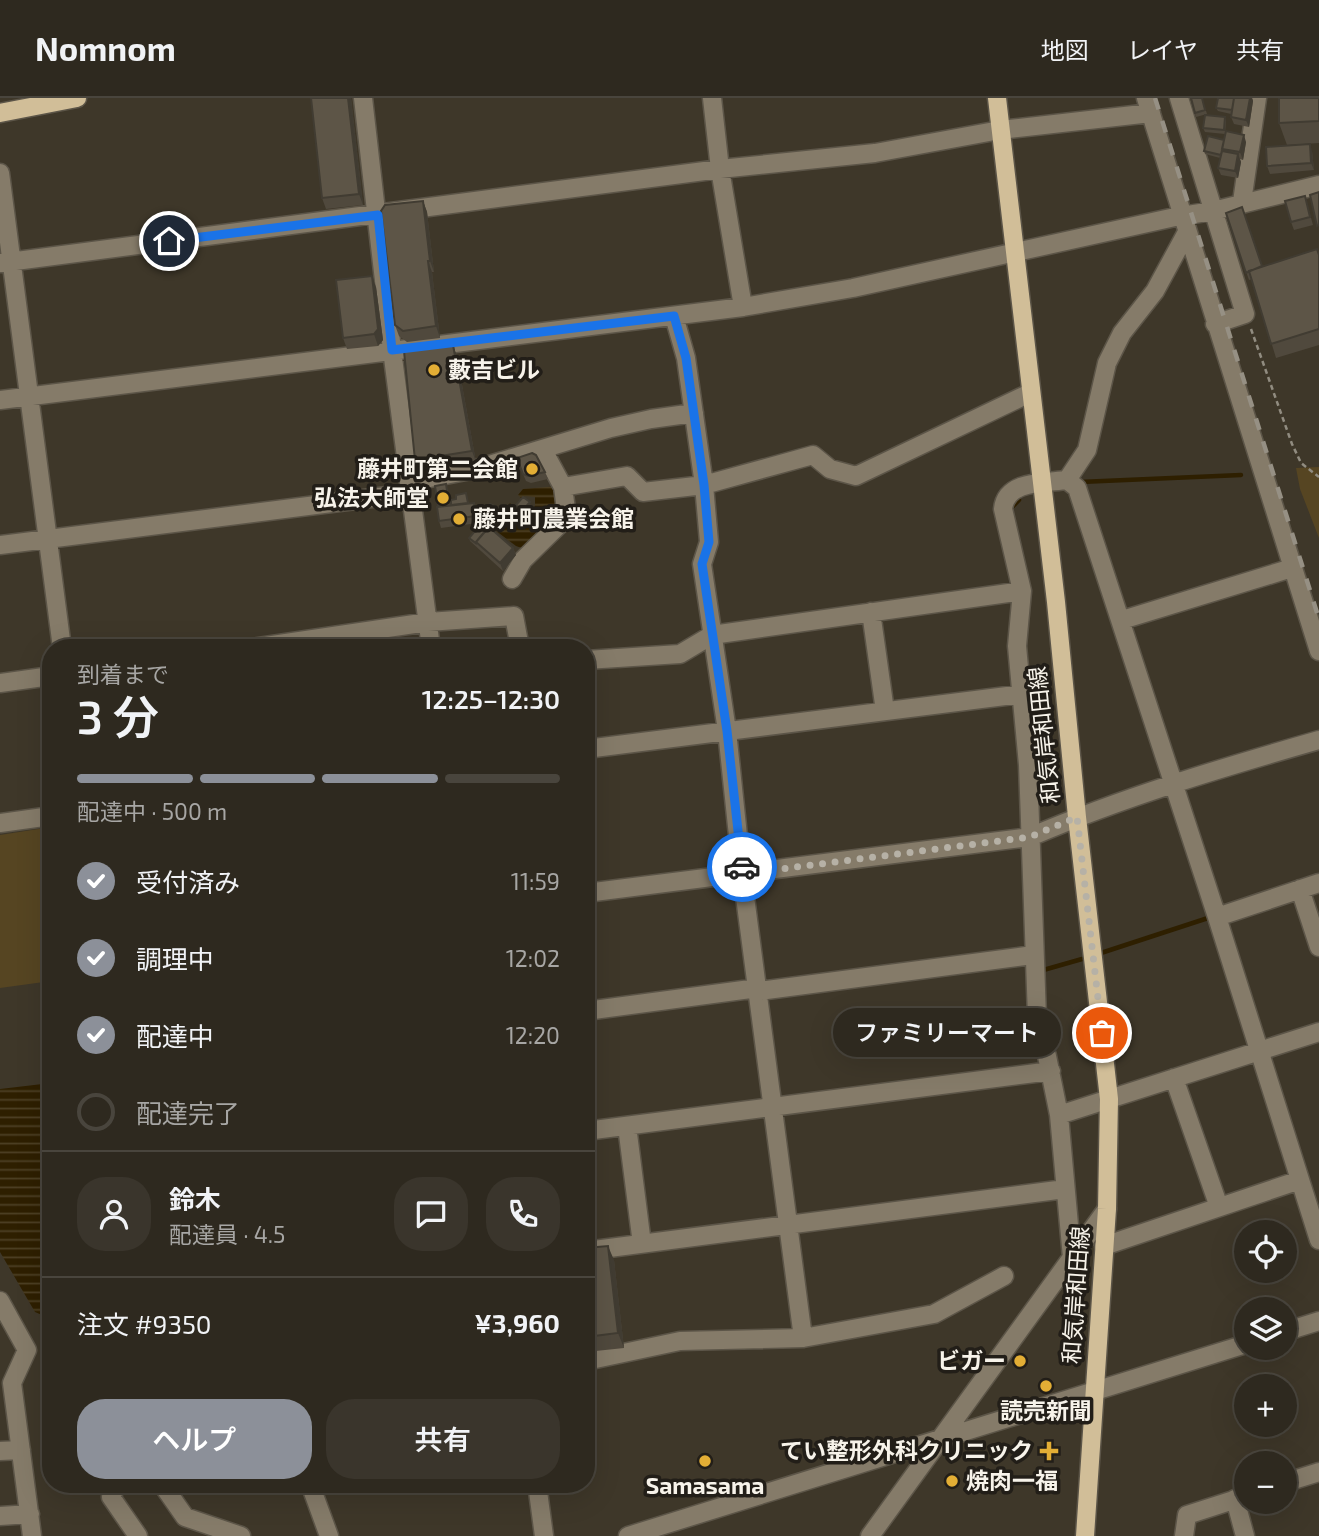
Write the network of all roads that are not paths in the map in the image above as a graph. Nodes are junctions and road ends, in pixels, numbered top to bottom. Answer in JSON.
{"nodes":[{"id":1,"x":77,"y":98,"type":"edge"},
{"id":2,"x":363,"y":98,"type":"edge"},
{"id":3,"x":712,"y":98,"type":"edge"},
{"id":4,"x":997,"y":98,"type":"edge"},
{"id":5,"x":1180,"y":98,"type":"edge"},
{"id":6,"x":1257,"y":98,"type":"edge"},
{"id":7,"x":1148,"y":105,"type":"edge"},
{"id":8,"x":0,"y":113,"type":"edge"},
{"id":9,"x":1000,"y":130,"type":"junction"},
{"id":10,"x":720,"y":169,"type":"junction"},
{"id":11,"x":0,"y":173,"type":"edge"},
{"id":12,"x":1319,"y":185,"type":"edge"},
{"id":13,"x":1242,"y":202,"type":"junction"},
{"id":14,"x":1213,"y":211,"type":"junction"},
{"id":15,"x":378,"y":215,"type":"junction"},
{"id":16,"x":1184,"y":224,"type":"junction"},
{"id":17,"x":1013,"y":251,"type":"junction"},
{"id":18,"x":6,"y":262,"type":"edge"},
{"id":19,"x":743,"y":307,"type":"junction"},
{"id":20,"x":674,"y":316,"type":"junction"},
{"id":21,"x":1215,"y":324,"type":"junction"},
{"id":22,"x":392,"y":350,"type":"junction"},
{"id":23,"x":1030,"y":393,"type":"junction"},
{"id":24,"x":30,"y":397,"type":"junction"},
{"id":25,"x":0,"y":400,"type":"edge"},
{"id":26,"x":694,"y":413,"type":"junction"},
{"id":27,"x":543,"y":450,"type":"junction"},
{"id":28,"x":1067,"y":480,"type":"junction"},
{"id":29,"x":1041,"y":483,"type":"junction"},
{"id":30,"x":704,"y":485,"type":"junction"},
{"id":31,"x":563,"y":487,"type":"junction"},
{"id":32,"x":410,"y":488,"type":"junction"},
{"id":33,"x":48,"y":539,"type":"junction"},
{"id":34,"x":0,"y":545,"type":"edge"},
{"id":35,"x":1292,"y":568,"type":"junction"},
{"id":36,"x":512,"y":579,"type":"dead end"},
{"id":37,"x":1022,"y":591,"type":"junction"},
{"id":38,"x":871,"y":612,"type":"junction"},
{"id":39,"x":1122,"y":620,"type":"junction"},
{"id":40,"x":428,"y":622,"type":"junction"},
{"id":41,"x":712,"y":635,"type":"junction"},
{"id":42,"x":61,"y":639,"type":"edge"},
{"id":43,"x":313,"y":639,"type":"edge"},
{"id":44,"x":430,"y":639,"type":"edge"},
{"id":45,"x":518,"y":639,"type":"edge"},
{"id":46,"x":1319,"y":651,"type":"edge"},
{"id":47,"x":595,"y":659,"type":"edge"},
{"id":48,"x":42,"y":677,"type":"edge"},
{"id":49,"x":0,"y":683,"type":"edge"},
{"id":50,"x":1022,"y":694,"type":"junction"},
{"id":51,"x":886,"y":711,"type":"junction"},
{"id":52,"x":727,"y":731,"type":"junction"},
{"id":53,"x":1319,"y":740,"type":"edge"},
{"id":54,"x":595,"y":748,"type":"edge"},
{"id":55,"x":1172,"y":783,"type":"junction"},
{"id":56,"x":42,"y":817,"type":"edge"},
{"id":57,"x":1077,"y":817,"type":"junction"},
{"id":58,"x":0,"y":822,"type":"edge"},
{"id":59,"x":1030,"y":837,"type":"junction"},
{"id":60,"x":742,"y":874,"type":"junction"},
{"id":61,"x":1319,"y":883,"type":"edge"},
{"id":62,"x":1300,"y":889,"type":"junction"},
{"id":63,"x":595,"y":892,"type":"edge"},
{"id":64,"x":1217,"y":916,"type":"junction"},
{"id":65,"x":1319,"y":947,"type":"edge"},
{"id":66,"x":1033,"y":955,"type":"junction"},
{"id":67,"x":759,"y":990,"type":"junction"},
{"id":68,"x":595,"y":1010,"type":"edge"},
{"id":69,"x":1319,"y":1032,"type":"edge"},
{"id":70,"x":1259,"y":1051,"type":"junction"},
{"id":71,"x":1051,"y":1071,"type":"junction"},
{"id":72,"x":1174,"y":1078,"type":"junction"},
{"id":73,"x":1109,"y":1099,"type":"junction"},
{"id":74,"x":775,"y":1107,"type":"junction"},
{"id":75,"x":1059,"y":1115,"type":"junction"},
{"id":76,"x":627,"y":1126,"type":"junction"},
{"id":77,"x":595,"y":1130,"type":"edge"},
{"id":78,"x":1319,"y":1178,"type":"edge"},
{"id":79,"x":1301,"y":1182,"type":"junction"},
{"id":80,"x":1065,"y":1189,"type":"junction"},
{"id":81,"x":1219,"y":1207,"type":"junction"},
{"id":82,"x":1107,"y":1209,"type":"junction"},
{"id":83,"x":789,"y":1225,"type":"junction"},
{"id":84,"x":1319,"y":1240,"type":"edge"},
{"id":85,"x":642,"y":1244,"type":"junction"},
{"id":86,"x":1104,"y":1246,"type":"junction"},
{"id":87,"x":595,"y":1250,"type":"edge"},
{"id":88,"x":1072,"y":1258,"type":"junction"},
{"id":89,"x":1004,"y":1276,"type":"dead end"},
{"id":90,"x":0,"y":1301,"type":"edge"},
{"id":91,"x":1319,"y":1321,"type":"edge"},
{"id":92,"x":1297,"y":1328,"type":"edge"},
{"id":93,"x":803,"y":1338,"type":"junction"},
{"id":94,"x":1234,"y":1348,"type":"edge"},
{"id":95,"x":595,"y":1359,"type":"edge"},
{"id":96,"x":6,"y":1384,"type":"edge"},
{"id":97,"x":1094,"y":1392,"type":"junction"},
{"id":98,"x":937,"y":1441,"type":"junction"},
{"id":99,"x":21,"y":1450,"type":"junction"},
{"id":100,"x":0,"y":1451,"type":"edge"},
{"id":101,"x":1319,"y":1472,"type":"edge"},
{"id":102,"x":1297,"y":1479,"type":"edge"},
{"id":103,"x":113,"y":1493,"type":"edge"},
{"id":104,"x":168,"y":1493,"type":"edge"},
{"id":105,"x":313,"y":1493,"type":"edge"},
{"id":106,"x":538,"y":1493,"type":"edge"},
{"id":107,"x":1234,"y":1499,"type":"edge"},
{"id":108,"x":30,"y":1514,"type":"junction"},
{"id":109,"x":1242,"y":1514,"type":"edge"},
{"id":110,"x":0,"y":1516,"type":"edge"},
{"id":111,"x":32,"y":1536,"type":"edge"},
{"id":112,"x":138,"y":1536,"type":"edge"},
{"id":113,"x":241,"y":1536,"type":"edge"},
{"id":114,"x":329,"y":1536,"type":"edge"},
{"id":115,"x":544,"y":1536,"type":"edge"},
{"id":116,"x":628,"y":1536,"type":"edge"},
{"id":117,"x":870,"y":1536,"type":"edge"},
{"id":118,"x":1085,"y":1536,"type":"edge"},
{"id":119,"x":1184,"y":1536,"type":"edge"},
{"id":120,"x":1245,"y":1536,"type":"edge"}],
"edges":[{"from":1,"to":8,"type":"main road"},
{"from":2,"to":15,"type":"street"},
{"from":3,"to":10,"type":"street"},
{"from":4,"to":9,"type":"main road","name":"和気岸和田線"},
{"from":5,"to":14,"type":"street"},
{"from":6,"to":13,"type":"street"},
{"from":7,"to":9,"type":"street"},
{"from":7,"to":16,"type":"street"},
{"from":9,"to":10,"type":"street"},
{"from":9,"to":17,"type":"main road","name":"和気岸和田線"},
{"from":10,"to":15,"type":"street"},
{"from":10,"to":19,"type":"street"},
{"from":11,"to":18,"type":"street"},
{"from":12,"to":13,"type":"street"},
{"from":13,"to":14,"type":"street"},
{"from":14,"to":16,"type":"street"},
{"from":14,"to":21,"type":"street"},
{"from":15,"to":18,"type":"street"},
{"from":15,"to":22,"type":"street"},
{"from":16,"to":17,"type":"street"},
{"from":16,"to":21,"type":"street"},
{"from":16,"to":28,"type":"street"},
{"from":17,"to":19,"type":"street"},
{"from":17,"to":23,"type":"main road","name":"和気岸和田線"},
{"from":18,"to":24,"type":"street"},
{"from":19,"to":20,"type":"street"},
{"from":20,"to":22,"type":"street"},
{"from":20,"to":26,"type":"street"},
{"from":21,"to":35,"type":"street"},
{"from":22,"to":24,"type":"street"},
{"from":22,"to":32,"type":"street"},
{"from":23,"to":29,"type":"main road","name":"和気岸和田線"},
{"from":23,"to":30,"type":"street"},
{"from":24,"to":25,"type":"street"},
{"from":24,"to":33,"type":"street"},
{"from":26,"to":27,"type":"street"},
{"from":26,"to":30,"type":"street"},
{"from":27,"to":31,"type":"street"},
{"from":27,"to":32,"type":"street"},
{"from":28,"to":29,"type":"street"},
{"from":28,"to":39,"type":"street"},
{"from":29,"to":37,"type":"street"},
{"from":29,"to":57,"type":"main road","name":"和気岸和田線"},
{"from":30,"to":31,"type":"street"},
{"from":30,"to":41,"type":"street"},
{"from":31,"to":36,"type":"street"},
{"from":32,"to":33,"type":"street"},
{"from":32,"to":40,"type":"street"},
{"from":33,"to":34,"type":"street"},
{"from":33,"to":42,"type":"street"},
{"from":35,"to":39,"type":"street"},
{"from":35,"to":46,"type":"street"},
{"from":37,"to":38,"type":"street"},
{"from":37,"to":50,"type":"street"},
{"from":38,"to":41,"type":"street"},
{"from":38,"to":51,"type":"street"},
{"from":39,"to":55,"type":"street"},
{"from":40,"to":43,"type":"street"},
{"from":40,"to":44,"type":"street"},
{"from":40,"to":45,"type":"street"},
{"from":41,"to":47,"type":"street"},
{"from":41,"to":52,"type":"street"},
{"from":48,"to":49,"type":"street"},
{"from":50,"to":51,"type":"street"},
{"from":50,"to":59,"type":"street"},
{"from":51,"to":52,"type":"street"},
{"from":52,"to":54,"type":"street"},
{"from":52,"to":60,"type":"street"},
{"from":53,"to":55,"type":"street"},
{"from":55,"to":57,"type":"street"},
{"from":55,"to":64,"type":"street"},
{"from":56,"to":58,"type":"street"},
{"from":57,"to":59,"type":"street"},
{"from":57,"to":73,"type":"main road","name":"和気岸和田線"},
{"from":59,"to":60,"type":"street"},
{"from":59,"to":66,"type":"street"},
{"from":60,"to":63,"type":"street"},
{"from":60,"to":67,"type":"street"},
{"from":61,"to":62,"type":"street"},
{"from":62,"to":64,"type":"street"},
{"from":62,"to":65,"type":"street"},
{"from":64,"to":70,"type":"street"},
{"from":66,"to":67,"type":"street"},
{"from":66,"to":71,"type":"street"},
{"from":67,"to":68,"type":"street"},
{"from":67,"to":74,"type":"street"},
{"from":69,"to":70,"type":"street"},
{"from":70,"to":72,"type":"street"},
{"from":70,"to":79,"type":"street"},
{"from":71,"to":74,"type":"street"},
{"from":71,"to":75,"type":"street"},
{"from":72,"to":73,"type":"street"},
{"from":72,"to":81,"type":"street"},
{"from":73,"to":75,"type":"street"},
{"from":73,"to":82,"type":"main road","name":"和気岸和田線"},
{"from":74,"to":76,"type":"street"},
{"from":74,"to":83,"type":"street"},
{"from":75,"to":80,"type":"street"},
{"from":76,"to":77,"type":"street"},
{"from":76,"to":85,"type":"street"},
{"from":78,"to":79,"type":"street"},
{"from":79,"to":81,"type":"street"},
{"from":79,"to":84,"type":"street"},
{"from":80,"to":83,"type":"street"},
{"from":80,"to":88,"type":"street"},
{"from":81,"to":86,"type":"street"},
{"from":82,"to":86,"type":"main road","name":"和気岸和田線"},
{"from":82,"to":88,"type":"street"},
{"from":83,"to":85,"type":"street"},
{"from":83,"to":93,"type":"street"},
{"from":85,"to":87,"type":"street"},
{"from":86,"to":97,"type":"main road","name":"和気岸和田線"},
{"from":88,"to":98,"type":"street"},
{"from":89,"to":93,"type":"street"},
{"from":90,"to":96,"type":"street"},
{"from":91,"to":92,"type":"street"},
{"from":93,"to":95,"type":"street"},
{"from":94,"to":97,"type":"street"},
{"from":96,"to":99,"type":"street"},
{"from":97,"to":98,"type":"street"},
{"from":97,"to":118,"type":"main road","name":"和気岸和田線"},
{"from":98,"to":116,"type":"street"},
{"from":98,"to":117,"type":"street"},
{"from":99,"to":100,"type":"street"},
{"from":99,"to":108,"type":"street"},
{"from":101,"to":102,"type":"street"},
{"from":103,"to":112,"type":"street"},
{"from":104,"to":113,"type":"street"},
{"from":105,"to":114,"type":"street"},
{"from":106,"to":115,"type":"street"},
{"from":107,"to":119,"type":"street"},
{"from":108,"to":110,"type":"street"},
{"from":108,"to":111,"type":"street"},
{"from":109,"to":120,"type":"street"}]}
